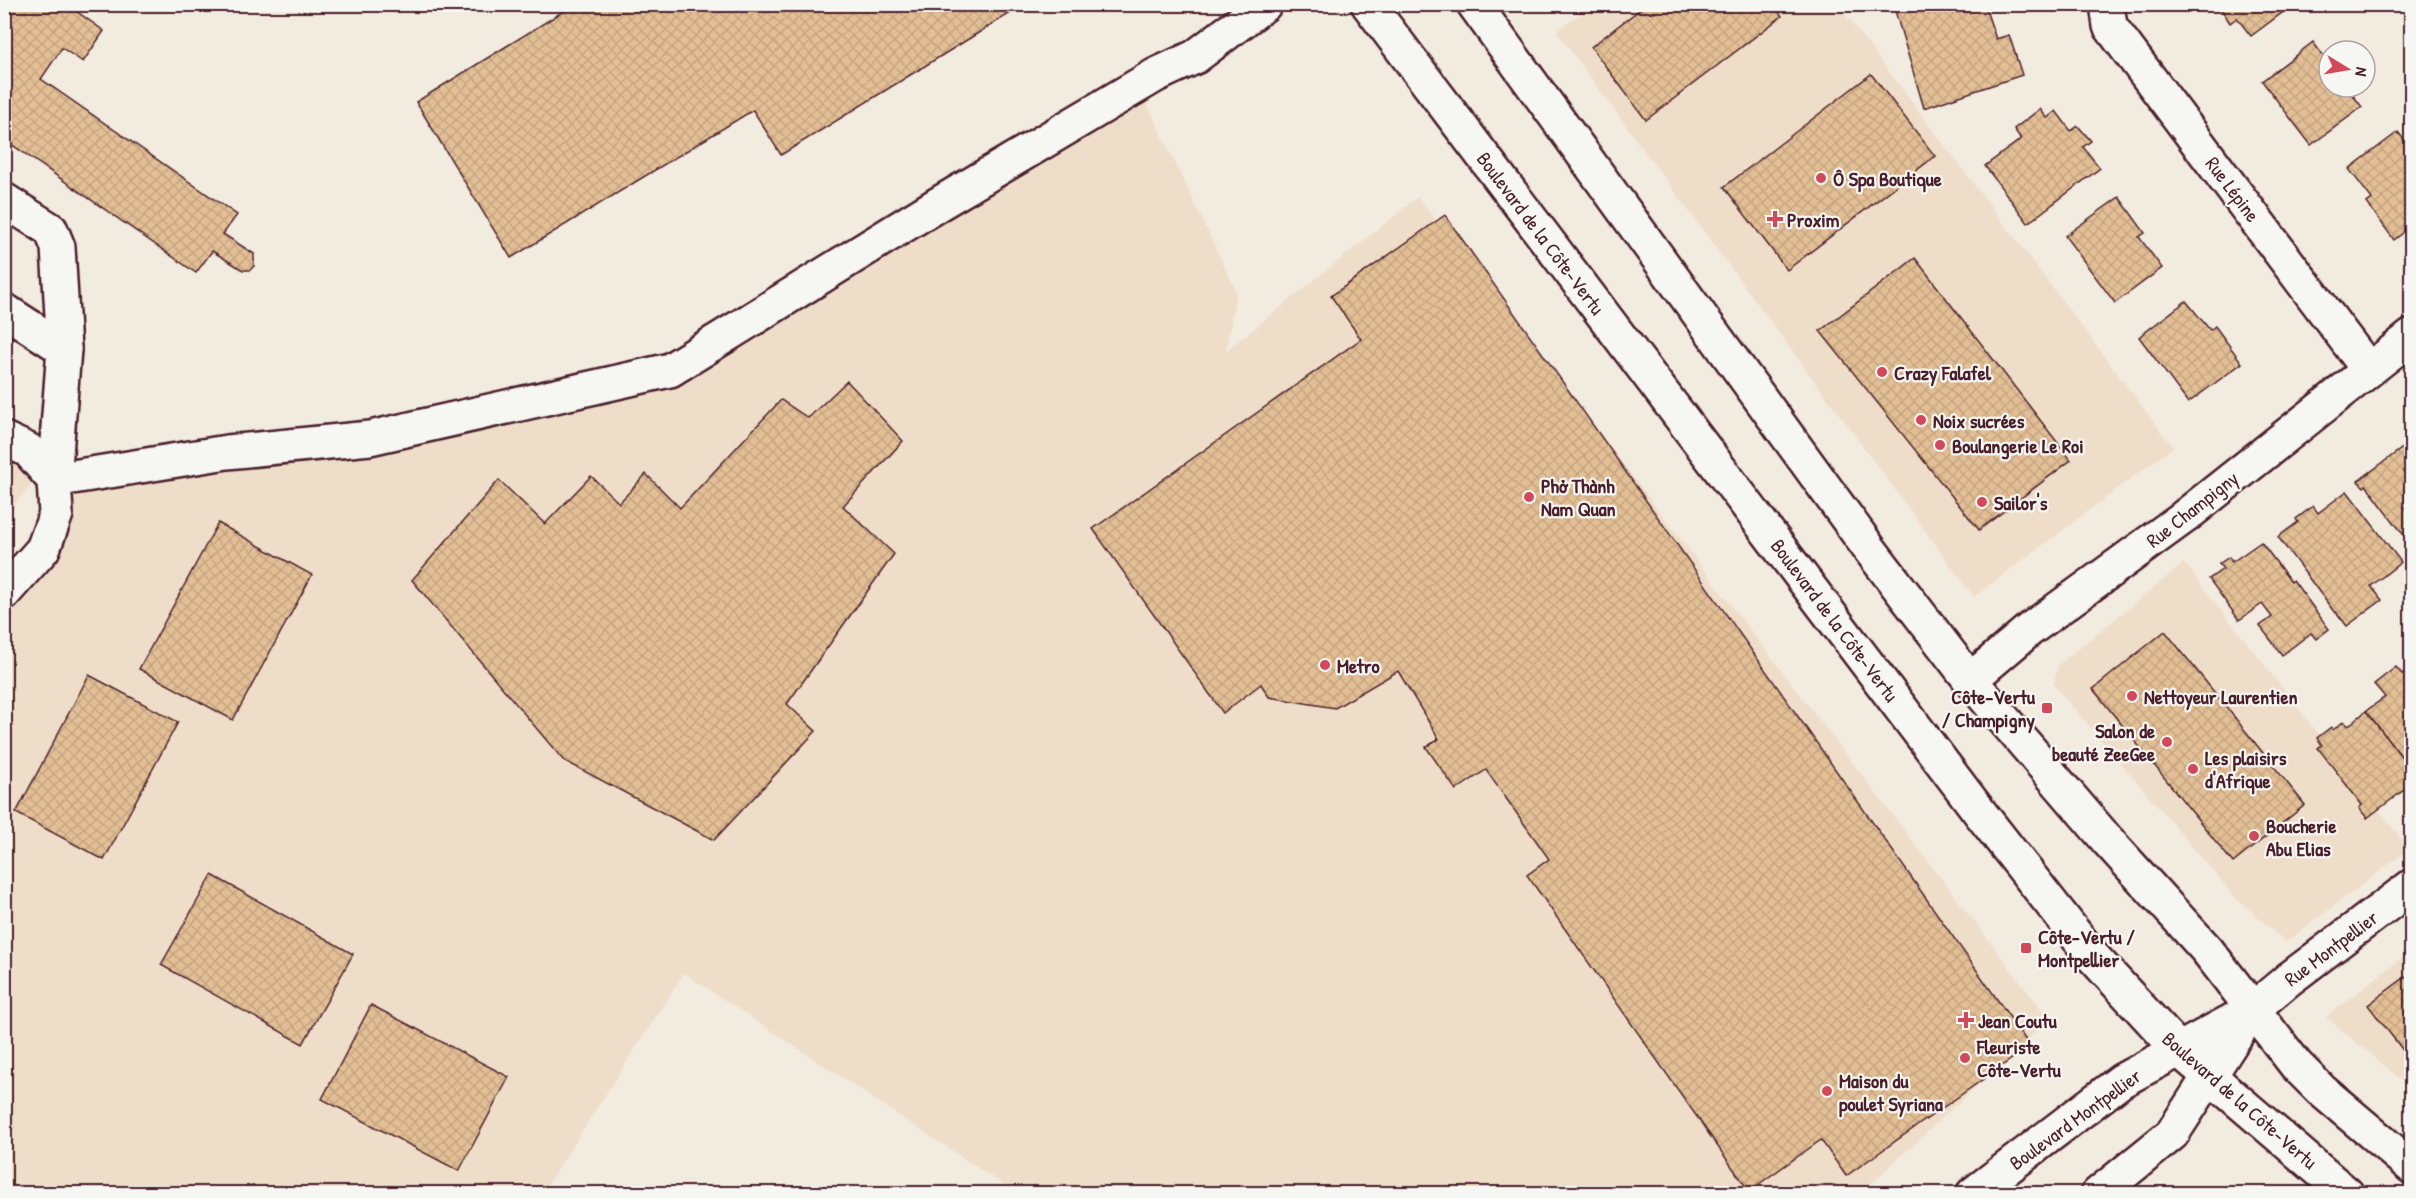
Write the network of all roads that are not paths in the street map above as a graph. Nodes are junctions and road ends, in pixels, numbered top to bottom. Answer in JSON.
{"nodes":[{"id":1,"x":1265,"y":4,"type":"edge"},
{"id":2,"x":1368,"y":4,"type":"edge"},
{"id":3,"x":1474,"y":4,"type":"edge"},
{"id":4,"x":2107,"y":4,"type":"edge"},
{"id":5,"x":4,"y":200,"type":"edge"},
{"id":6,"x":4,"y":310,"type":"edge"},
{"id":7,"x":2412,"y":336,"type":"edge"},
{"id":8,"x":64,"y":349,"type":"junction"},
{"id":9,"x":2368,"y":369,"type":"junction"},
{"id":10,"x":4,"y":439,"type":"edge"},
{"id":11,"x":54,"y":480,"type":"junction"},
{"id":12,"x":4,"y":593,"type":"edge"},
{"id":13,"x":1970,"y":680,"type":"junction"},
{"id":14,"x":2412,"y":886,"type":"edge"},
{"id":15,"x":2252,"y":1010,"type":"junction"},
{"id":16,"x":2179,"y":1050,"type":"junction"},
{"id":17,"x":2209,"y":1078,"type":"junction"},
{"id":18,"x":2412,"y":1167,"type":"edge"},
{"id":19,"x":1973,"y":1194,"type":"edge"},
{"id":20,"x":2098,"y":1194,"type":"edge"},
{"id":21,"x":2348,"y":1194,"type":"edge"}],
"edges":[{"from":1,"to":11,"type":"main road"},
{"from":2,"to":16,"type":"main road","name":"Boulevard de la Côte-Vertu"},
{"from":3,"to":13,"type":"main road"},
{"from":4,"to":9,"type":"main road","name":"Rue Lépine"},
{"from":5,"to":8,"type":"main road"},
{"from":6,"to":8,"type":"main road"},
{"from":7,"to":9,"type":"main road","name":"Rue Champigny"},
{"from":8,"to":11,"type":"main road"},
{"from":9,"to":13,"type":"main road","name":"Rue Champigny"},
{"from":10,"to":11,"type":"main road"},
{"from":11,"to":12,"type":"main road"},
{"from":13,"to":15,"type":"main road"},
{"from":14,"to":15,"type":"main road","name":"Rue Montpellier"},
{"from":15,"to":16,"type":"main road","name":"Boulevard Montpellier"},
{"from":15,"to":17,"type":"main road"},
{"from":15,"to":18,"type":"main road"},
{"from":16,"to":17,"type":"main road","name":"Boulevard de la Côte-Vertu"},
{"from":16,"to":19,"type":"main road","name":"Boulevard Montpellier"},
{"from":17,"to":20,"type":"main road"},
{"from":17,"to":21,"type":"main road","name":"Boulevard de la Côte-Vertu"}]}
